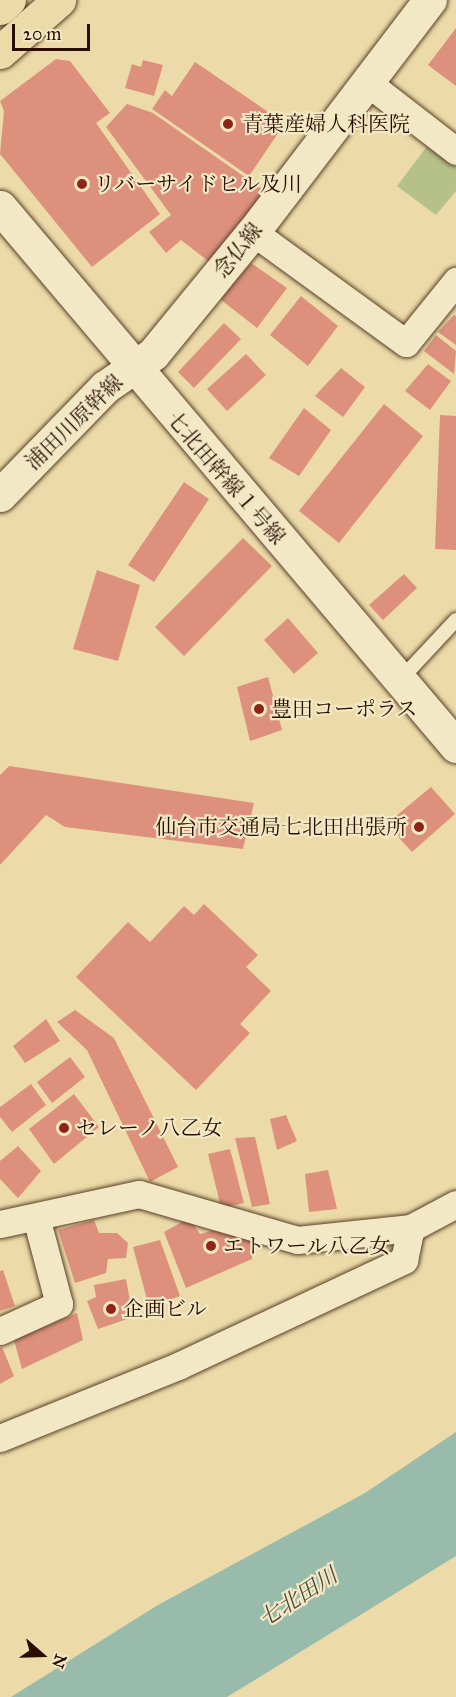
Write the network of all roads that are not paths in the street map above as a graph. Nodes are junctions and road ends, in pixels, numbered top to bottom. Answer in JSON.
{"nodes":[{"id":1,"x":9,"y":0,"type":"edge"},
{"id":2,"x":59,"y":0,"type":"edge"},
{"id":3,"x":430,"y":0,"type":"edge"},
{"id":4,"x":0,"y":8,"type":"edge"},
{"id":5,"x":0,"y":52,"type":"edge"},
{"id":6,"x":368,"y":83,"type":"junction"},
{"id":7,"x":456,"y":151,"type":"edge"},
{"id":8,"x":0,"y":207,"type":"edge"},
{"id":9,"x":253,"y":232,"type":"junction"},
{"id":10,"x":456,"y":281,"type":"edge"},
{"id":11,"x":142,"y":361,"type":"junction"},
{"id":12,"x":0,"y":495,"type":"edge"},
{"id":13,"x":456,"y":620,"type":"edge"},
{"id":14,"x":400,"y":680,"type":"junction"},
{"id":15,"x":456,"y":746,"type":"edge"},
{"id":16,"x":456,"y":1204,"type":"edge"},
{"id":17,"x":36,"y":1216,"type":"junction"},
{"id":18,"x":0,"y":1224,"type":"edge"},
{"id":19,"x":411,"y":1228,"type":"junction"},
{"id":20,"x":0,"y":1331,"type":"edge"},
{"id":21,"x":0,"y":1438,"type":"edge"}],
"edges":[{"from":1,"to":4,"type":"main road"},
{"from":2,"to":5,"type":"main road"},
{"from":3,"to":6,"type":"street","name":"念仏線"},
{"from":6,"to":7,"type":"street"},
{"from":6,"to":9,"type":"street","name":"念仏線"},
{"from":8,"to":11,"type":"street","name":"七北田幹線１号線"},
{"from":9,"to":10,"type":"street"},
{"from":9,"to":11,"type":"street","name":"念仏線"},
{"from":11,"to":12,"type":"street","name":"浦田川原幹線"},
{"from":11,"to":14,"type":"street","name":"七北田幹線１号線"},
{"from":13,"to":14,"type":"lane"},
{"from":14,"to":15,"type":"street","name":"七北田幹線１号線"},
{"from":16,"to":19,"type":"street"},
{"from":17,"to":18,"type":"street"},
{"from":17,"to":19,"type":"street"},
{"from":17,"to":20,"type":"street"},
{"from":19,"to":21,"type":"street"}]}
